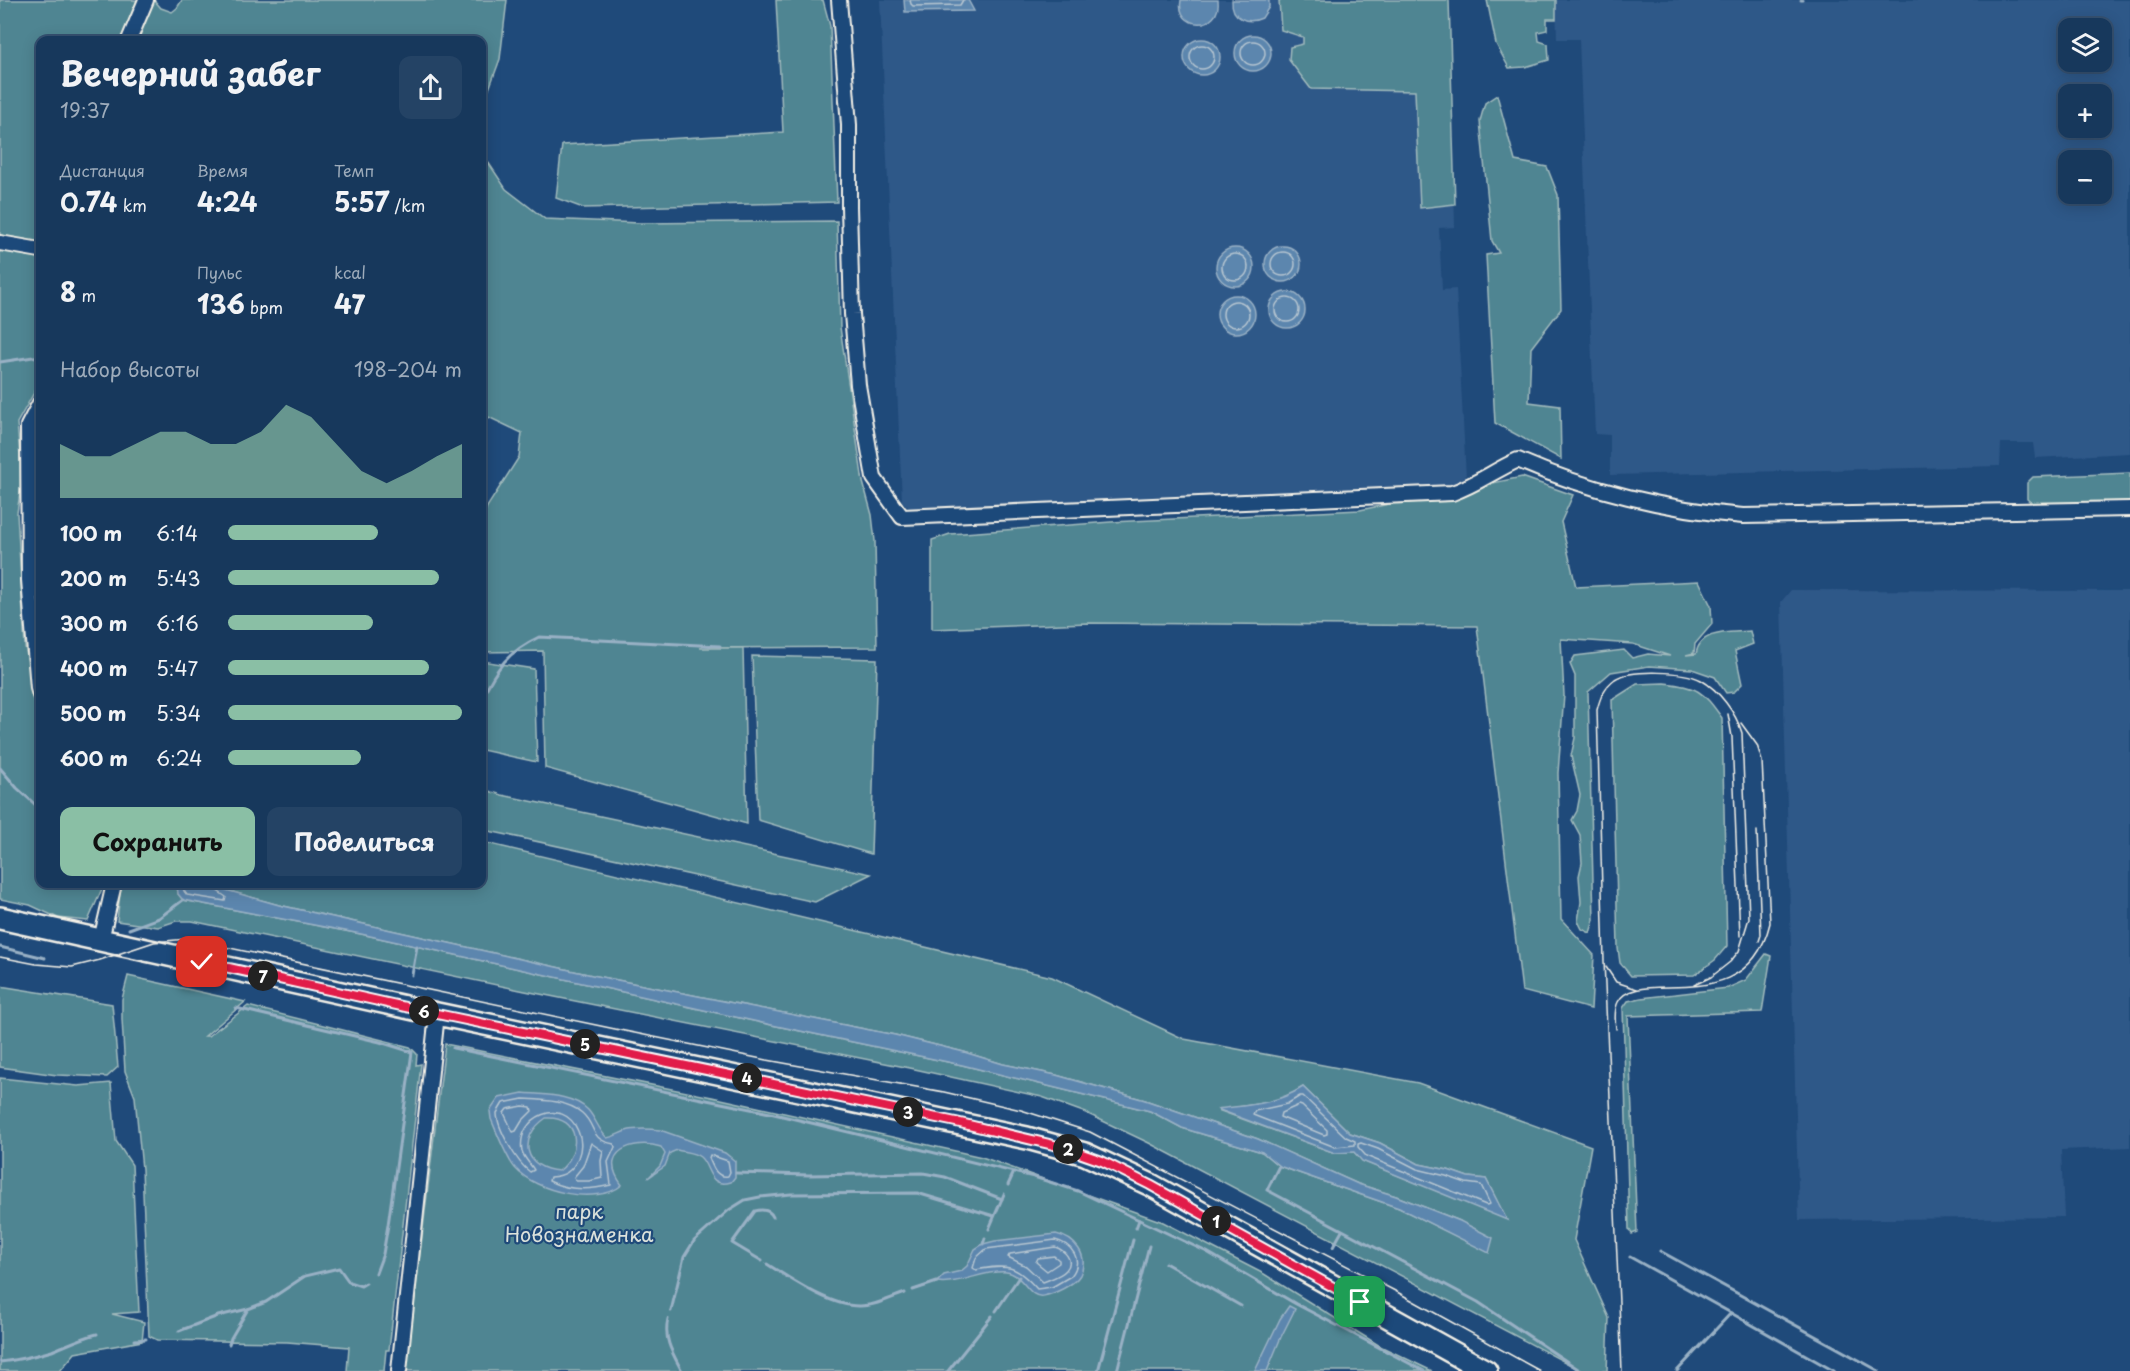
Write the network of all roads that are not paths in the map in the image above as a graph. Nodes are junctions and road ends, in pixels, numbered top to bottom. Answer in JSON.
{"nodes":[{"id":1,"x":146,"y":0,"type":"edge"},
{"id":2,"x":839,"y":0,"type":"edge"},
{"id":3,"x":131,"y":36,"type":"edge"},
{"id":4,"x":0,"y":243,"type":"edge"},
{"id":5,"x":36,"y":249,"type":"edge"},
{"id":6,"x":36,"y":411,"type":"edge"},
{"id":7,"x":2130,"y":509,"type":"edge"},
{"id":8,"x":36,"y":667,"type":"edge"},
{"id":9,"x":114,"y":888,"type":"edge"},
{"id":10,"x":0,"y":918,"type":"edge"},
{"id":11,"x":0,"y":930,"type":"edge"},
{"id":12,"x":114,"y":947,"type":"junction"},
{"id":13,"x":436,"y":1020,"type":"junction"},
{"id":14,"x":399,"y":1371,"type":"edge"},
{"id":15,"x":1463,"y":1371,"type":"edge"},
{"id":16,"x":1486,"y":1371,"type":"edge"}],
"edges":[{"from":1,"to":3,"type":"street"},
{"from":2,"to":7,"type":"street"},
{"from":4,"to":5,"type":"street"},
{"from":6,"to":8,"type":"street"},
{"from":9,"to":12,"type":"street"},
{"from":10,"to":12,"type":"main road"},
{"from":11,"to":12,"type":"main road"},
{"from":12,"to":13,"type":"main road"},
{"from":13,"to":14,"type":"street"},
{"from":13,"to":15,"type":"main road"},
{"from":13,"to":16,"type":"main road"}]}
